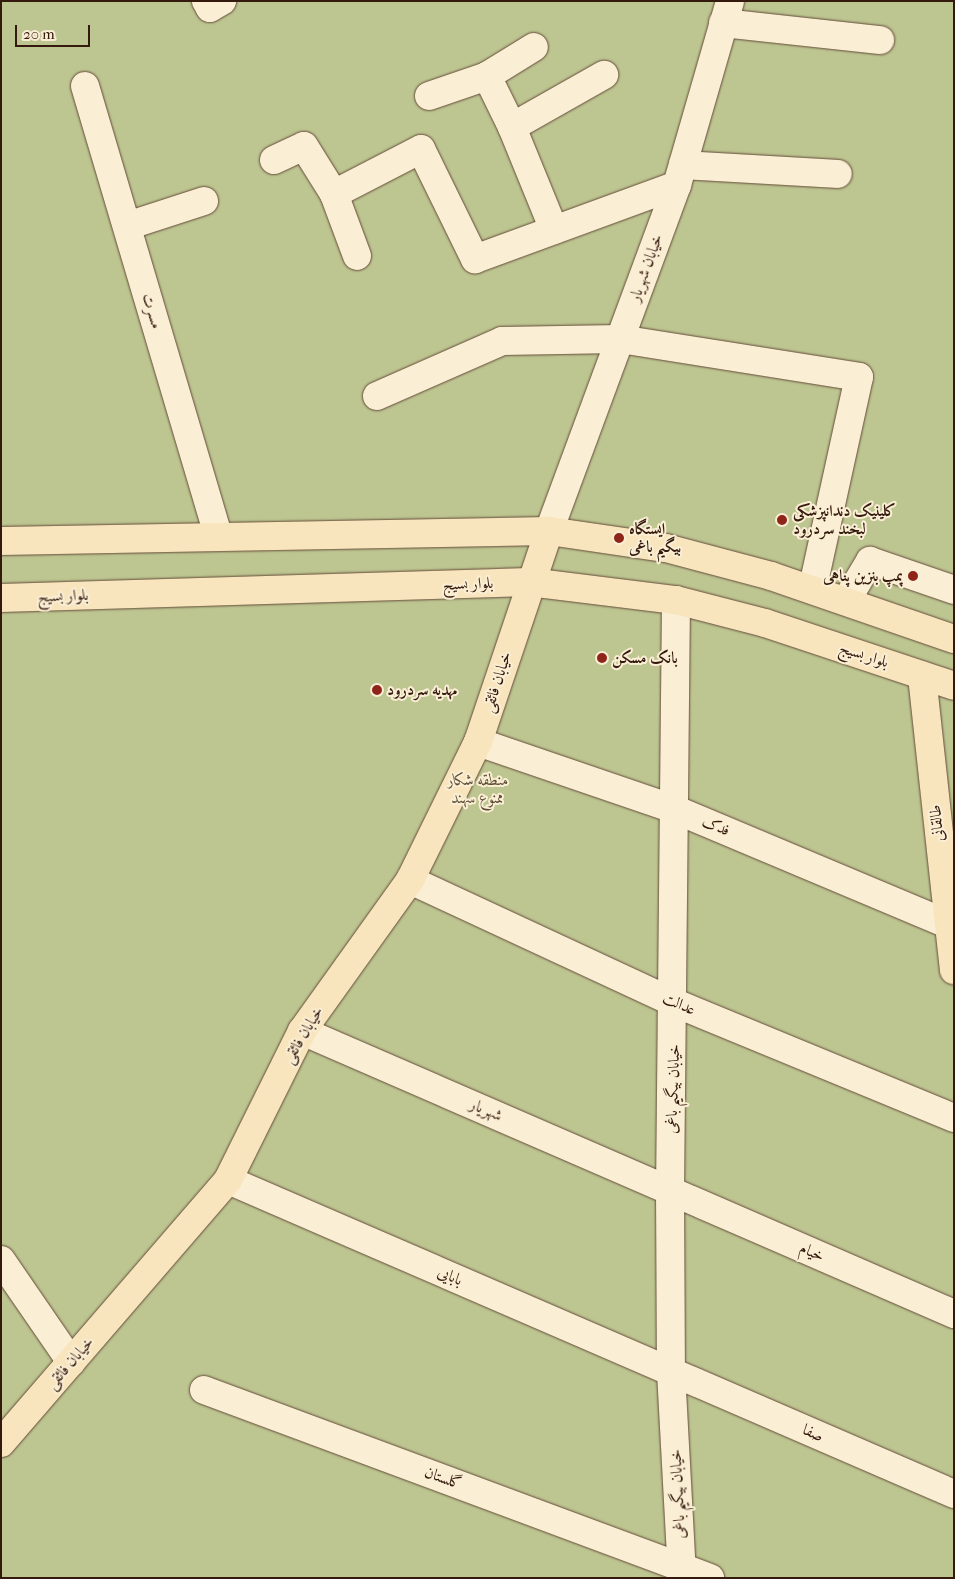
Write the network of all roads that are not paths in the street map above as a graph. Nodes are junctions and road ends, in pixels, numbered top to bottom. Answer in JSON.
{"nodes":[{"id":1,"x":206,"y":1,"type":"edge"},
{"id":2,"x":222,"y":1,"type":"edge"},
{"id":3,"x":726,"y":12,"type":"edge"},
{"id":4,"x":880,"y":40,"type":"dead end"},
{"id":5,"x":534,"y":47,"type":"dead end"},
{"id":6,"x":604,"y":75,"type":"dead end"},
{"id":7,"x":487,"y":76,"type":"junction"},
{"id":8,"x":85,"y":86,"type":"dead end"},
{"id":9,"x":429,"y":96,"type":"dead end"},
{"id":10,"x":512,"y":127,"type":"junction"},
{"id":11,"x":274,"y":160,"type":"dead end"},
{"id":12,"x":838,"y":174,"type":"dead end"},
{"id":13,"x":680,"y":175,"type":"junction"},
{"id":14,"x":334,"y":194,"type":"junction"},
{"id":15,"x":204,"y":201,"type":"dead end"},
{"id":16,"x":127,"y":226,"type":"junction"},
{"id":17,"x":554,"y":230,"type":"junction"},
{"id":18,"x":357,"y":256,"type":"dead end"},
{"id":19,"x":620,"y":339,"type":"junction"},
{"id":20,"x":377,"y":396,"type":"dead end"},
{"id":21,"x":549,"y":531,"type":"junction"},
{"id":22,"x":219,"y":537,"type":"junction"},
{"id":23,"x":1,"y":541,"type":"edge"},
{"id":24,"x":529,"y":582,"type":"junction"},
{"id":25,"x":812,"y":590,"type":"junction"},
{"id":26,"x":954,"y":590,"type":"edge"},
{"id":27,"x":1,"y":598,"type":"edge"},
{"id":28,"x":676,"y":600,"type":"junction"},
{"id":29,"x":846,"y":601,"type":"junction"},
{"id":30,"x":892,"y":618,"type":"junction"},
{"id":31,"x":954,"y":639,"type":"edge"},
{"id":32,"x":889,"y":664,"type":"junction"},
{"id":33,"x":943,"y":681,"type":"edge"},
{"id":34,"x":478,"y":742,"type":"junction"},
{"id":35,"x":674,"y":809,"type":"junction"},
{"id":36,"x":410,"y":880,"type":"junction"},
{"id":37,"x":948,"y":924,"type":"junction"},
{"id":38,"x":954,"y":970,"type":"edge"},
{"id":39,"x":675,"y":1003,"type":"junction"},
{"id":40,"x":302,"y":1031,"type":"junction"},
{"id":41,"x":954,"y":1118,"type":"edge"},
{"id":42,"x":228,"y":1180,"type":"junction"},
{"id":43,"x":670,"y":1189,"type":"junction"},
{"id":44,"x":1,"y":1260,"type":"edge"},
{"id":45,"x":954,"y":1314,"type":"edge"},
{"id":46,"x":71,"y":1362,"type":"junction"},
{"id":47,"x":671,"y":1372,"type":"junction"},
{"id":48,"x":204,"y":1390,"type":"dead end"},
{"id":49,"x":1,"y":1442,"type":"edge"},
{"id":50,"x":954,"y":1494,"type":"edge"},
{"id":51,"x":682,"y":1572,"type":"edge"},
{"id":52,"x":710,"y":1578,"type":"edge"}],
"edges":[{"from":1,"to":2,"type":"street"},
{"from":3,"to":4,"type":"street"},
{"from":3,"to":13,"type":"street","name":"خیابان شهریار"},
{"from":5,"to":7,"type":"street"},
{"from":6,"to":10,"type":"street"},
{"from":7,"to":9,"type":"street"},
{"from":7,"to":10,"type":"street"},
{"from":8,"to":16,"type":"street","name":"مسرت"},
{"from":10,"to":17,"type":"street"},
{"from":11,"to":14,"type":"street"},
{"from":12,"to":13,"type":"street"},
{"from":13,"to":17,"type":"street"},
{"from":13,"to":19,"type":"street","name":"خیابان شهریار"},
{"from":14,"to":17,"type":"street"},
{"from":14,"to":18,"type":"street"},
{"from":15,"to":16,"type":"street"},
{"from":16,"to":22,"type":"street","name":"مسرت"},
{"from":19,"to":20,"type":"street"},
{"from":19,"to":21,"type":"street","name":"خیابان شهریار"},
{"from":19,"to":25,"type":"street"},
{"from":21,"to":22,"type":"main road"},
{"from":21,"to":24,"type":"main road","name":"خیابان فائقی"},
{"from":21,"to":25,"type":"main road"},
{"from":22,"to":23,"type":"main road"},
{"from":24,"to":27,"type":"main road","name":"بلوار بسیج"},
{"from":24,"to":28,"type":"main road","name":"بلوار بسیج"},
{"from":24,"to":34,"type":"main road","name":"خیابان فائقی"},
{"from":25,"to":29,"type":"main road"},
{"from":26,"to":29,"type":"street"},
{"from":28,"to":32,"type":"main road","name":"بلوار بسیج"},
{"from":28,"to":35,"type":"street","name":"خیابان بیگیم باغی"},
{"from":29,"to":30,"type":"main road"},
{"from":30,"to":31,"type":"main road"},
{"from":30,"to":32,"type":"main road"},
{"from":32,"to":33,"type":"main road","name":"بلوار بسیج"},
{"from":33,"to":37,"type":"main road","name":"طالقانی"},
{"from":34,"to":35,"type":"street","name":"فدک"},
{"from":34,"to":36,"type":"main road","name":"خیابان فائقی"},
{"from":35,"to":37,"type":"street","name":"فدک"},
{"from":35,"to":39,"type":"street","name":"خیابان بیگیم باغی"},
{"from":36,"to":39,"type":"street","name":"عدالت"},
{"from":36,"to":40,"type":"main road","name":"خیابان فائقی"},
{"from":37,"to":38,"type":"main road","name":"طالقانی"},
{"from":39,"to":41,"type":"street","name":"عدالت"},
{"from":39,"to":43,"type":"street","name":"خیابان بیگیم باغی"},
{"from":40,"to":42,"type":"main road","name":"خیابان فائقی"},
{"from":40,"to":43,"type":"street","name":"شهریار"},
{"from":42,"to":46,"type":"main road","name":"خیابان فائقی"},
{"from":42,"to":47,"type":"street","name":"بابایی"},
{"from":43,"to":45,"type":"street","name":"خیام"},
{"from":43,"to":47,"type":"street","name":"خیابان بیگیم باغی"},
{"from":44,"to":46,"type":"street"},
{"from":46,"to":49,"type":"main road","name":"خیابان فائقی"},
{"from":47,"to":50,"type":"street","name":"صفا"},
{"from":47,"to":51,"type":"street","name":"خیابان بیگیم باغی"},
{"from":48,"to":51,"type":"street","name":"گلستان"},
{"from":51,"to":52,"type":"street","name":"گلستان"}]}
